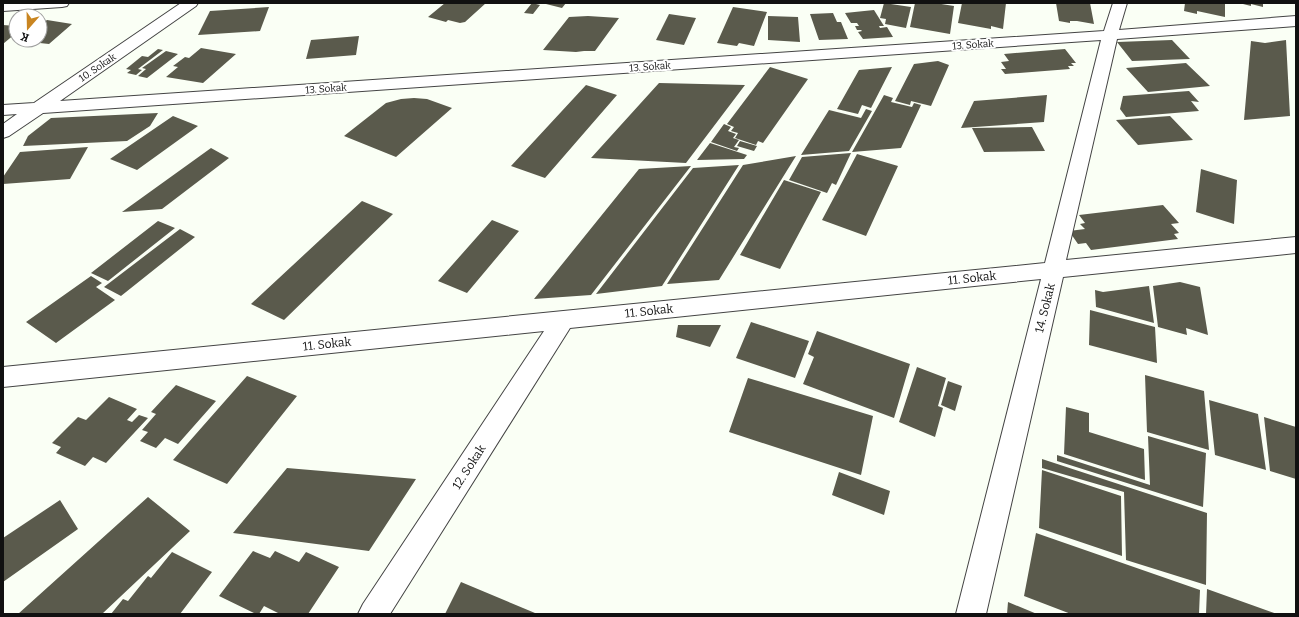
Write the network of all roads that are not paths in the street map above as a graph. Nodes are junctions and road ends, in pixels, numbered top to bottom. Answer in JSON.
{"nodes":[{"id":1,"x":62,"y":3,"type":"edge"},
{"id":2,"x":191,"y":3,"type":"edge"},
{"id":3,"x":1120,"y":3,"type":"edge"},
{"id":4,"x":3,"y":7,"type":"edge"},
{"id":5,"x":1296,"y":21,"type":"edge"},
{"id":6,"x":1110,"y":35,"type":"junction"},
{"id":7,"x":37,"y":108,"type":"junction"},
{"id":8,"x":3,"y":110,"type":"edge"},
{"id":9,"x":3,"y":132,"type":"edge"},
{"id":10,"x":1296,"y":245,"type":"edge"},
{"id":11,"x":1054,"y":269,"type":"junction"},
{"id":12,"x":564,"y":319,"type":"junction"},
{"id":13,"x":3,"y":377,"type":"edge"},
{"id":14,"x":373,"y":614,"type":"edge"},
{"id":15,"x":971,"y":614,"type":"edge"}],
"edges":[{"from":1,"to":4,"type":"street"},
{"from":2,"to":7,"type":"street","name":"10. Sokak"},
{"from":3,"to":6,"type":"street","name":"14. Sokak"},
{"from":5,"to":6,"type":"street","name":"13. Sokak"},
{"from":6,"to":7,"type":"street","name":"13. Sokak"},
{"from":6,"to":11,"type":"street","name":"14. Sokak"},
{"from":7,"to":8,"type":"street","name":"13. Sokak"},
{"from":7,"to":9,"type":"street","name":"10. Sokak"},
{"from":10,"to":11,"type":"street","name":"11. Sokak"},
{"from":11,"to":12,"type":"street","name":"11. Sokak"},
{"from":11,"to":15,"type":"street","name":"14. Sokak"},
{"from":12,"to":13,"type":"street","name":"11. Sokak"},
{"from":12,"to":14,"type":"street","name":"12. Sokak"}]}
